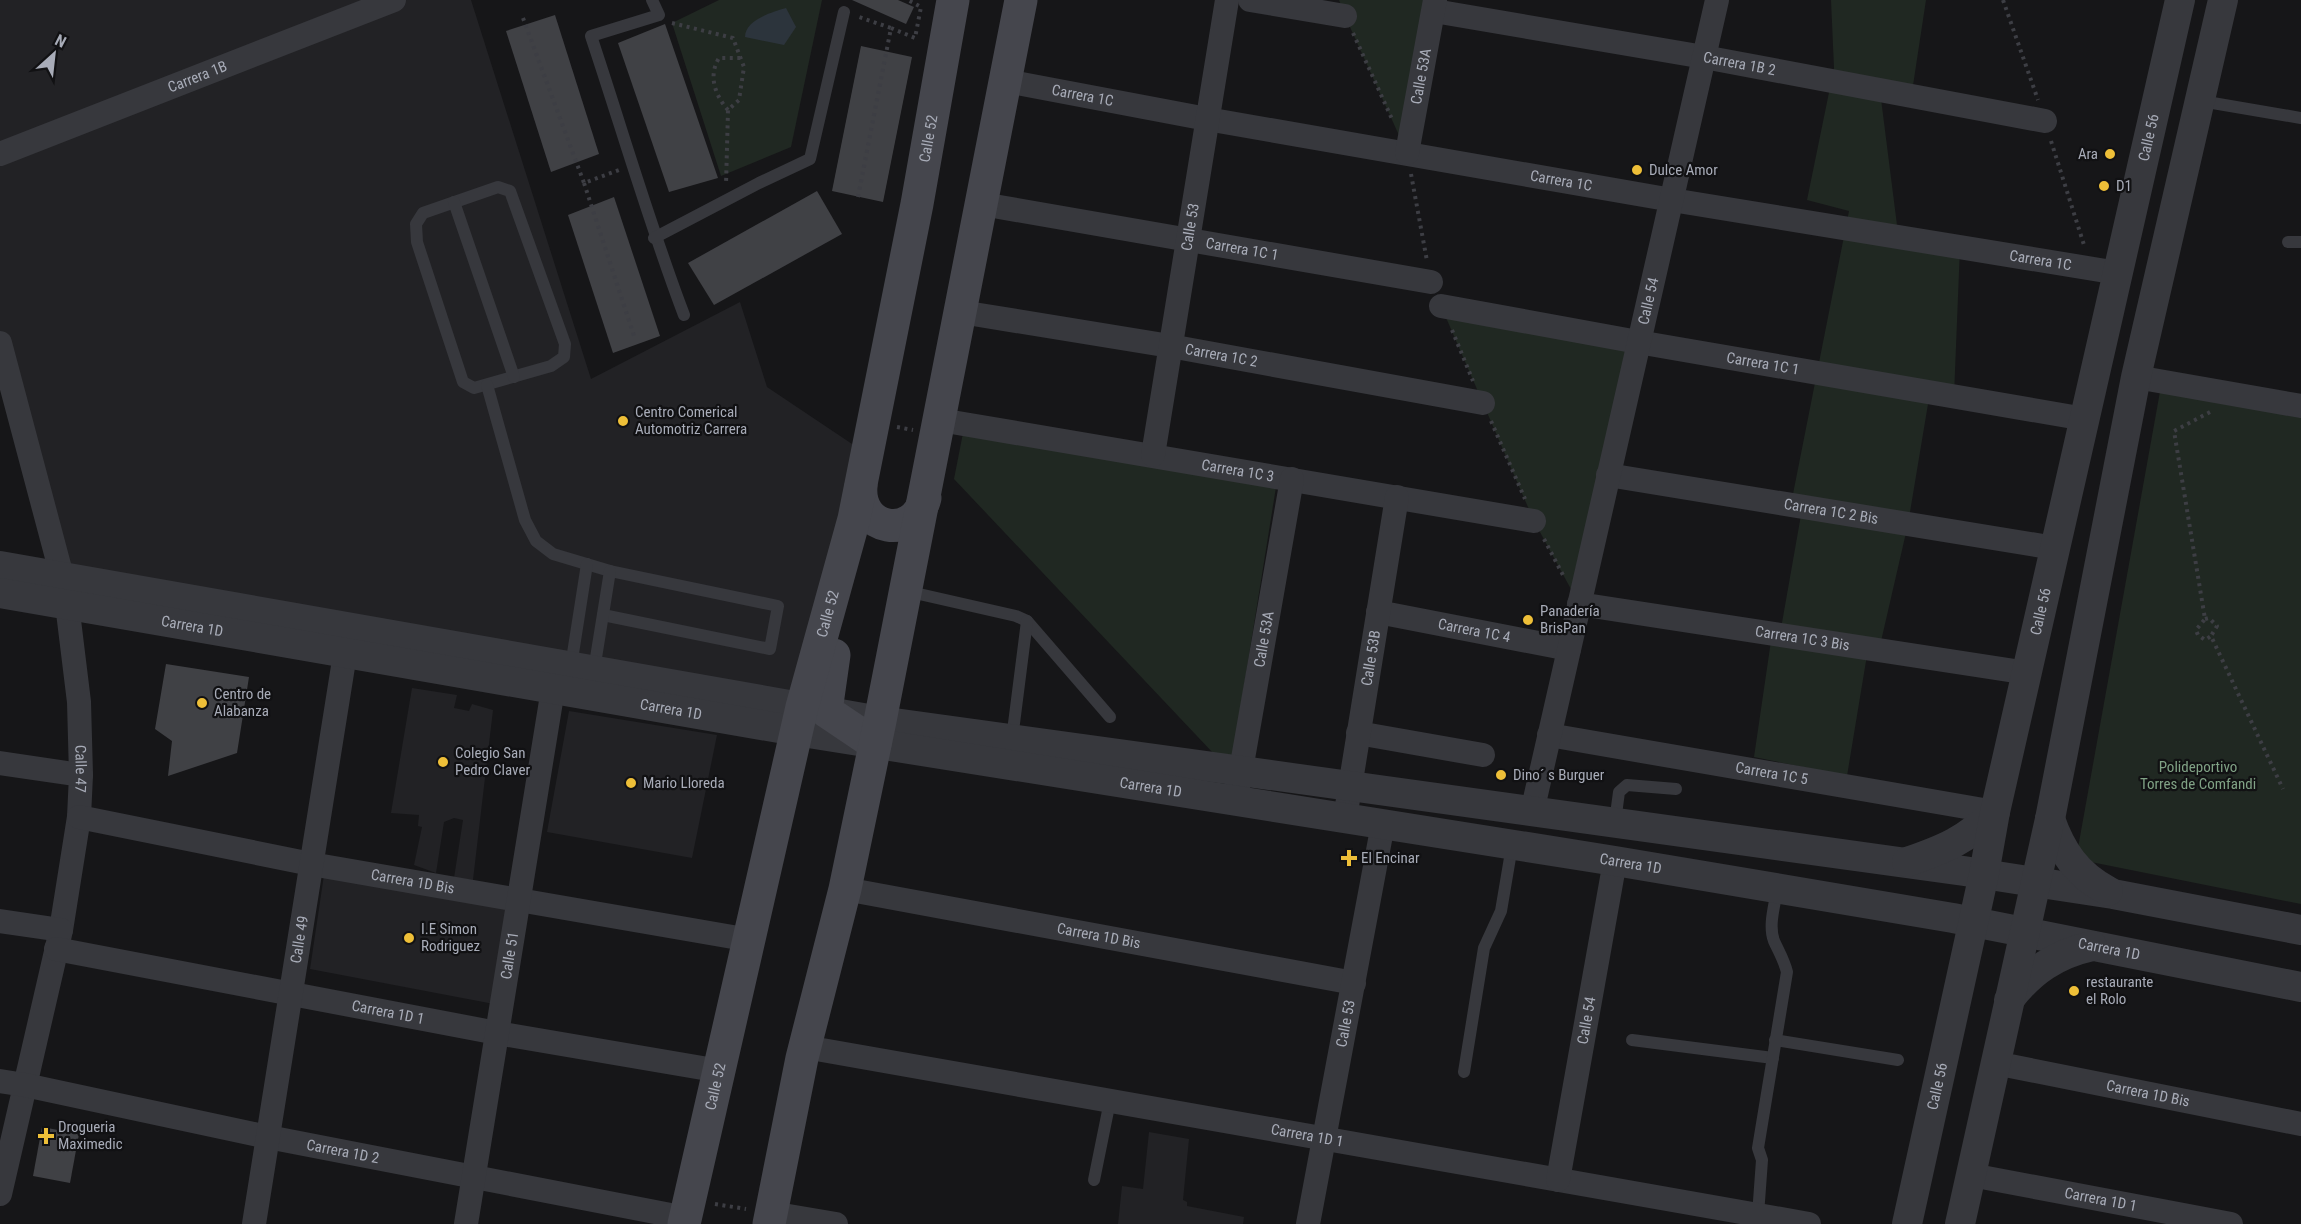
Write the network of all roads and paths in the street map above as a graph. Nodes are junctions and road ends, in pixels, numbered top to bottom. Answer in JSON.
{"nodes":[{"id":1,"x":394,"y":0,"type":"edge"},
{"id":2,"x":652,"y":0,"type":"edge"},
{"id":3,"x":908,"y":0,"type":"edge"},
{"id":4,"x":952,"y":0,"type":"edge"},
{"id":5,"x":1021,"y":0,"type":"edge"},
{"id":6,"x":1227,"y":0,"type":"edge"},
{"id":7,"x":1250,"y":0,"type":"edge"},
{"id":8,"x":1717,"y":0,"type":"edge"},
{"id":9,"x":2180,"y":0,"type":"edge"},
{"id":10,"x":2223,"y":0,"type":"edge"},
{"id":11,"x":1435,"y":6,"type":"edge"},
{"id":12,"x":844,"y":12,"type":"joint"},
{"id":13,"x":659,"y":15,"type":"junction"},
{"id":14,"x":1345,"y":16,"type":"joint"},
{"id":15,"x":524,"y":18,"type":"dead end"},
{"id":16,"x":891,"y":28,"type":"junction"},
{"id":17,"x":1704,"y":57,"type":"junction"},
{"id":18,"x":740,"y":58,"type":"junction"},
{"id":19,"x":1006,"y":81,"type":"junction"},
{"id":20,"x":2201,"y":100,"type":"junction"},
{"id":21,"x":728,"y":110,"type":"junction"},
{"id":22,"x":2301,"y":118,"type":"edge"},
{"id":23,"x":1207,"y":119,"type":"junction"},
{"id":24,"x":2045,"y":121,"type":"dead end"},
{"id":25,"x":1407,"y":153,"type":"junction"},
{"id":26,"x":0,"y":154,"type":"edge"},
{"id":27,"x":634,"y":165,"type":"junction"},
{"id":28,"x":584,"y":183,"type":"junction"},
{"id":29,"x":858,"y":197,"type":"dead end"},
{"id":30,"x":1672,"y":200,"type":"junction"},
{"id":31,"x":724,"y":201,"type":"junction"},
{"id":32,"x":454,"y":202,"type":"junction"},
{"id":33,"x":982,"y":204,"type":"junction"},
{"id":34,"x":654,"y":238,"type":"junction"},
{"id":35,"x":1188,"y":241,"type":"junction"},
{"id":36,"x":2288,"y":242,"type":"dead end"},
{"id":37,"x":2301,"y":242,"type":"edge"},
{"id":38,"x":2118,"y":273,"type":"junction"},
{"id":39,"x":1431,"y":282,"type":"joint"},
{"id":40,"x":1441,"y":306,"type":"joint"},
{"id":41,"x":961,"y":312,"type":"junction"},
{"id":42,"x":684,"y":315,"type":"dead end"},
{"id":43,"x":2108,"y":320,"type":"junction"},
{"id":44,"x":634,"y":336,"type":"dead end"},
{"id":45,"x":1638,"y":342,"type":"junction"},
{"id":46,"x":0,"y":343,"type":"edge"},
{"id":47,"x":1170,"y":346,"type":"junction"},
{"id":48,"x":514,"y":377,"type":"junction"},
{"id":49,"x":2136,"y":377,"type":"junction"},
{"id":50,"x":487,"y":385,"type":"junction"},
{"id":51,"x":1483,"y":403,"type":"junction"},
{"id":52,"x":2301,"y":406,"type":"edge"},
{"id":53,"x":2212,"y":411,"type":"dead end"},
{"id":54,"x":2085,"y":418,"type":"junction"},
{"id":55,"x":873,"y":423,"type":"junction"},
{"id":56,"x":938,"y":427,"type":"junction"},
{"id":57,"x":1152,"y":455,"type":"junction"},
{"id":58,"x":1608,"y":475,"type":"junction"},
{"id":59,"x":1292,"y":479,"type":"junction"},
{"id":60,"x":861,"y":486,"type":"junction"},
{"id":61,"x":1397,"y":497,"type":"junction"},
{"id":62,"x":926,"y":498,"type":"junction"},
{"id":63,"x":1534,"y":521,"type":"junction"},
{"id":64,"x":2055,"y":548,"type":"junction"},
{"id":65,"x":587,"y":564,"type":"junction"},
{"id":66,"x":0,"y":566,"type":"edge"},
{"id":67,"x":610,"y":571,"type":"junction"},
{"id":68,"x":65,"y":590,"type":"junction"},
{"id":69,"x":905,"y":591,"type":"junction"},
{"id":70,"x":0,"y":593,"type":"edge"},
{"id":71,"x":1579,"y":604,"type":"junction"},
{"id":72,"x":1378,"y":612,"type":"junction"},
{"id":73,"x":603,"y":615,"type":"junction"},
{"id":74,"x":2205,"y":619,"type":"junction"},
{"id":75,"x":1027,"y":621,"type":"junction"},
{"id":76,"x":2211,"y":636,"type":"junction"},
{"id":77,"x":1569,"y":649,"type":"junction"},
{"id":78,"x":345,"y":654,"type":"junction"},
{"id":79,"x":583,"y":668,"type":"junction"},
{"id":80,"x":2028,"y":673,"type":"junction"},
{"id":81,"x":553,"y":689,"type":"junction"},
{"id":82,"x":808,"y":716,"type":"junction"},
{"id":83,"x":1110,"y":717,"type":"dead end"},
{"id":84,"x":878,"y":732,"type":"junction"},
{"id":85,"x":1358,"y":733,"type":"junction"},
{"id":86,"x":1549,"y":735,"type":"junction"},
{"id":87,"x":1010,"y":752,"type":"junction"},
{"id":88,"x":1483,"y":755,"type":"dead end"},
{"id":89,"x":0,"y":763,"type":"edge"},
{"id":90,"x":1240,"y":771,"type":"junction"},
{"id":91,"x":81,"y":775,"type":"junction"},
{"id":92,"x":1349,"y":786,"type":"junction"},
{"id":93,"x":1676,"y":789,"type":"dead end"},
{"id":94,"x":2283,"y":789,"type":"dead end"},
{"id":95,"x":1236,"y":801,"type":"junction"},
{"id":96,"x":1532,"y":812,"type":"junction"},
{"id":97,"x":1995,"y":812,"type":"junction"},
{"id":98,"x":79,"y":817,"type":"junction"},
{"id":99,"x":1345,"y":818,"type":"junction"},
{"id":100,"x":2049,"y":819,"type":"junction"},
{"id":101,"x":1615,"y":823,"type":"junction"},
{"id":102,"x":1383,"y":824,"type":"junction"},
{"id":103,"x":1512,"y":845,"type":"junction"},
{"id":104,"x":1616,"y":861,"type":"junction"},
{"id":105,"x":1904,"y":863,"type":"junction"},
{"id":106,"x":311,"y":864,"type":"junction"},
{"id":107,"x":1984,"y":874,"type":"junction"},
{"id":108,"x":2035,"y":882,"type":"junction"},
{"id":109,"x":845,"y":889,"type":"junction"},
{"id":110,"x":1777,"y":889,"type":"junction"},
{"id":111,"x":2113,"y":894,"type":"junction"},
{"id":112,"x":519,"y":900,"type":"junction"},
{"id":113,"x":0,"y":921,"type":"edge"},
{"id":114,"x":1973,"y":921,"type":"junction"},
{"id":115,"x":2301,"y":930,"type":"edge"},
{"id":116,"x":2025,"y":931,"type":"junction"},
{"id":117,"x":58,"y":939,"type":"junction"},
{"id":118,"x":750,"y":940,"type":"junction"},
{"id":119,"x":2095,"y":946,"type":"junction"},
{"id":120,"x":1354,"y":983,"type":"junction"},
{"id":121,"x":2301,"y":987,"type":"edge"},
{"id":122,"x":291,"y":994,"type":"junction"},
{"id":123,"x":2009,"y":1000,"type":"junction"},
{"id":124,"x":497,"y":1033,"type":"junction"},
{"id":125,"x":1632,"y":1040,"type":"dead end"},
{"id":126,"x":1776,"y":1041,"type":"junction"},
{"id":127,"x":805,"y":1047,"type":"junction"},
{"id":128,"x":1773,"y":1058,"type":"junction"},
{"id":129,"x":1898,"y":1060,"type":"dead end"},
{"id":130,"x":1995,"y":1063,"type":"junction"},
{"id":131,"x":720,"y":1071,"type":"junction"},
{"id":132,"x":1464,"y":1072,"type":"dead end"},
{"id":133,"x":0,"y":1081,"type":"edge"},
{"id":134,"x":25,"y":1085,"type":"junction"},
{"id":135,"x":1110,"y":1101,"type":"junction"},
{"id":136,"x":2301,"y":1124,"type":"edge"},
{"id":137,"x":268,"y":1137,"type":"junction"},
{"id":138,"x":1324,"y":1139,"type":"junction"},
{"id":139,"x":1971,"y":1175,"type":"junction"},
{"id":140,"x":473,"y":1178,"type":"junction"},
{"id":141,"x":1094,"y":1180,"type":"dead end"},
{"id":142,"x":1558,"y":1180,"type":"junction"},
{"id":143,"x":0,"y":1194,"type":"edge"},
{"id":144,"x":687,"y":1214,"type":"edge"},
{"id":145,"x":1758,"y":1215,"type":"junction"},
{"id":146,"x":1728,"y":1217,"type":"edge"},
{"id":147,"x":770,"y":1219,"type":"edge"},
{"id":148,"x":254,"y":1224,"type":"edge"},
{"id":149,"x":466,"y":1224,"type":"edge"},
{"id":150,"x":836,"y":1224,"type":"edge"},
{"id":151,"x":1308,"y":1224,"type":"edge"},
{"id":152,"x":1809,"y":1224,"type":"edge"},
{"id":153,"x":1908,"y":1224,"type":"edge"},
{"id":154,"x":1960,"y":1224,"type":"edge"},
{"id":155,"x":2231,"y":1224,"type":"edge"}],
"edges":[{"from":1,"to":26,"type":"street","name":"Carrera 1B"},
{"from":2,"to":13,"type":"lane"},
{"from":3,"to":16,"type":"path"},
{"from":4,"to":55,"type":"main road","name":"Calle 52"},
{"from":5,"to":19,"type":"main road"},
{"from":6,"to":23,"type":"street","name":"Calle 53"},
{"from":7,"to":14,"type":"street"},
{"from":8,"to":17,"type":"street","name":"Calle 54"},
{"from":9,"to":38,"type":"street","name":"Calle 56"},
{"from":10,"to":20,"type":"street"},
{"from":11,"to":17,"type":"street","name":"Carrera 1B 2"},
{"from":11,"to":25,"type":"street","name":"Calle 53A"},
{"from":12,"to":16,"type":"path"},
{"from":12,"to":31,"type":"lane"},
{"from":13,"to":18,"type":"path"},
{"from":13,"to":27,"type":"lane"},
{"from":14,"to":25,"type":"path"},
{"from":15,"to":28,"type":"path"},
{"from":16,"to":29,"type":"path"},
{"from":17,"to":24,"type":"street","name":"Carrera 1B 2"},
{"from":17,"to":30,"type":"street","name":"Calle 54"},
{"from":18,"to":21,"type":"path"},
{"from":18,"to":21,"type":"path"},
{"from":19,"to":23,"type":"street","name":"Carrera 1C"},
{"from":19,"to":33,"type":"main road"},
{"from":20,"to":22,"type":"lane"},
{"from":20,"to":49,"type":"street"},
{"from":21,"to":31,"type":"path"},
{"from":23,"to":25,"type":"street","name":"Carrera 1C"},
{"from":23,"to":35,"type":"street","name":"Calle 53"},
{"from":25,"to":30,"type":"street","name":"Carrera 1C"},
{"from":25,"to":39,"type":"path"},
{"from":27,"to":28,"type":"path"},
{"from":27,"to":34,"type":"lane"},
{"from":28,"to":44,"type":"path"},
{"from":30,"to":38,"type":"street","name":"Carrera 1C"},
{"from":30,"to":45,"type":"street","name":"Calle 54"},
{"from":31,"to":34,"type":"lane"},
{"from":32,"to":48,"type":"lane"},
{"from":32,"to":48,"type":"lane"},
{"from":32,"to":50,"type":"lane"},
{"from":33,"to":35,"type":"street","name":"Carrera 1C 1"},
{"from":33,"to":41,"type":"main road"},
{"from":34,"to":42,"type":"lane"},
{"from":35,"to":39,"type":"street","name":"Carrera 1C 1"},
{"from":35,"to":47,"type":"street","name":"Calle 53"},
{"from":36,"to":37,"type":"lane"},
{"from":38,"to":43,"type":"street","name":"Calle 56"},
{"from":40,"to":45,"type":"street","name":"Carrera 1C 1"},
{"from":40,"to":51,"type":"path"},
{"from":41,"to":47,"type":"street","name":"Carrera 1C 2"},
{"from":41,"to":56,"type":"main road"},
{"from":43,"to":49,"type":"street"},
{"from":43,"to":54,"type":"street","name":"Calle 56"},
{"from":45,"to":54,"type":"street","name":"Carrera 1C 1"},
{"from":45,"to":58,"type":"street","name":"Calle 54"},
{"from":46,"to":68,"type":"street","name":"Calle 47"},
{"from":47,"to":51,"type":"street","name":"Carrera 1C 2"},
{"from":47,"to":57,"type":"street","name":"Calle 53"},
{"from":48,"to":50,"type":"lane"},
{"from":49,"to":52,"type":"street"},
{"from":49,"to":100,"type":"street"},
{"from":50,"to":65,"type":"lane"},
{"from":51,"to":63,"type":"path"},
{"from":53,"to":74,"type":"path"},
{"from":54,"to":64,"type":"street","name":"Calle 56"},
{"from":55,"to":56,"type":"path"},
{"from":55,"to":60,"type":"main road","name":"Calle 52"},
{"from":56,"to":57,"type":"street","name":"Carrera 1C 3"},
{"from":56,"to":62,"type":"main road"},
{"from":57,"to":59,"type":"street","name":"Carrera 1C 3"},
{"from":58,"to":64,"type":"street","name":"Carrera 1C 2 Bis"},
{"from":58,"to":71,"type":"street","name":"Calle 54"},
{"from":59,"to":61,"type":"street","name":"Carrera 1C 3"},
{"from":59,"to":90,"type":"street","name":"Calle 53A"},
{"from":60,"to":62,"type":"main road"},
{"from":60,"to":82,"type":"main road","name":"Calle 52"},
{"from":61,"to":63,"type":"street","name":"Carrera 1C 3"},
{"from":61,"to":72,"type":"street","name":"Calle 53B"},
{"from":62,"to":69,"type":"main road"},
{"from":63,"to":71,"type":"path"},
{"from":64,"to":80,"type":"street","name":"Calle 56"},
{"from":65,"to":67,"type":"lane"},
{"from":65,"to":79,"type":"lane"},
{"from":66,"to":68,"type":"street","name":"Carrera 1D"},
{"from":67,"to":73,"type":"lane"},
{"from":67,"to":73,"type":"lane"},
{"from":68,"to":70,"type":"street","name":"Carrera 1D"},
{"from":68,"to":78,"type":"street","name":"Carrera 1D"},
{"from":68,"to":79,"type":"street","name":"Carrera 1D"},
{"from":68,"to":91,"type":"street","name":"Calle 47"},
{"from":69,"to":75,"type":"lane"},
{"from":69,"to":84,"type":"main road"},
{"from":71,"to":77,"type":"street","name":"Calle 54"},
{"from":71,"to":80,"type":"street","name":"Carrera 1C 3 Bis"},
{"from":72,"to":77,"type":"street","name":"Carrera 1C 4"},
{"from":72,"to":85,"type":"street","name":"Calle 53B"},
{"from":73,"to":79,"type":"lane"},
{"from":74,"to":76,"type":"path"},
{"from":74,"to":76,"type":"path"},
{"from":75,"to":83,"type":"lane"},
{"from":75,"to":87,"type":"lane"},
{"from":76,"to":94,"type":"path"},
{"from":77,"to":86,"type":"street","name":"Calle 54"},
{"from":78,"to":81,"type":"street","name":"Carrera 1D"},
{"from":78,"to":106,"type":"street","name":"Calle 49"},
{"from":79,"to":82,"type":"street","name":"Carrera 1D"},
{"from":80,"to":97,"type":"street","name":"Calle 56"},
{"from":81,"to":82,"type":"street","name":"Carrera 1D"},
{"from":81,"to":112,"type":"street","name":"Calle 51"},
{"from":82,"to":84,"type":"main road"},
{"from":82,"to":118,"type":"main road","name":"Calle 52"},
{"from":84,"to":87,"type":"street","name":"Carrera 1D"},
{"from":84,"to":109,"type":"main road"},
{"from":85,"to":88,"type":"street"},
{"from":85,"to":92,"type":"street","name":"Calle 53B"},
{"from":86,"to":96,"type":"street","name":"Calle 54"},
{"from":86,"to":97,"type":"street","name":"Carrera 1C 5"},
{"from":87,"to":90,"type":"street","name":"Carrera 1D"},
{"from":87,"to":95,"type":"street","name":"Carrera 1D"},
{"from":89,"to":91,"type":"street"},
{"from":90,"to":92,"type":"street","name":"Carrera 1D"},
{"from":90,"to":95,"type":"street","name":"Calle 53A"},
{"from":91,"to":98,"type":"street","name":"Calle 47"},
{"from":92,"to":96,"type":"street","name":"Carrera 1D"},
{"from":92,"to":99,"type":"street","name":"Calle 53B"},
{"from":93,"to":101,"type":"lane"},
{"from":95,"to":99,"type":"street","name":"Carrera 1D"},
{"from":96,"to":101,"type":"street","name":"Carrera 1D"},
{"from":97,"to":105,"type":"street"},
{"from":97,"to":107,"type":"street","name":"Calle 56"},
{"from":98,"to":106,"type":"street","name":"Carrera 1D Bis"},
{"from":98,"to":117,"type":"street","name":"Calle 47"},
{"from":99,"to":102,"type":"street","name":"Carrera 1D"},
{"from":100,"to":108,"type":"street"},
{"from":100,"to":111,"type":"street"},
{"from":101,"to":105,"type":"street","name":"Carrera 1D"},
{"from":102,"to":103,"type":"street","name":"Carrera 1D"},
{"from":102,"to":120,"type":"street","name":"Calle 53"},
{"from":103,"to":104,"type":"street","name":"Carrera 1D"},
{"from":103,"to":132,"type":"lane"},
{"from":104,"to":110,"type":"street","name":"Carrera 1D"},
{"from":104,"to":142,"type":"street","name":"Calle 54"},
{"from":105,"to":107,"type":"street","name":"Carrera 1D"},
{"from":106,"to":112,"type":"street","name":"Carrera 1D Bis"},
{"from":106,"to":122,"type":"street","name":"Calle 49"},
{"from":107,"to":108,"type":"street","name":"Carrera 1D"},
{"from":107,"to":114,"type":"street","name":"Calle 56"},
{"from":108,"to":111,"type":"street","name":"Carrera 1D"},
{"from":108,"to":116,"type":"street"},
{"from":109,"to":120,"type":"street","name":"Carrera 1D Bis"},
{"from":109,"to":127,"type":"main road"},
{"from":110,"to":114,"type":"street","name":"Carrera 1D"},
{"from":110,"to":126,"type":"lane"},
{"from":111,"to":115,"type":"street","name":"Carrera 1D"},
{"from":112,"to":118,"type":"street","name":"Carrera 1D Bis"},
{"from":112,"to":124,"type":"street","name":"Calle 51"},
{"from":113,"to":117,"type":"street","name":"Carrera 1D 1"},
{"from":114,"to":116,"type":"street","name":"Carrera 1D"},
{"from":114,"to":153,"type":"street","name":"Calle 56"},
{"from":116,"to":119,"type":"street","name":"Carrera 1D"},
{"from":116,"to":123,"type":"street"},
{"from":117,"to":122,"type":"street","name":"Carrera 1D 1"},
{"from":117,"to":134,"type":"street","name":"Calle 47"},
{"from":118,"to":131,"type":"main road","name":"Calle 52"},
{"from":119,"to":121,"type":"street","name":"Carrera 1D"},
{"from":119,"to":123,"type":"street"},
{"from":120,"to":138,"type":"street","name":"Calle 53"},
{"from":122,"to":124,"type":"street","name":"Carrera 1D 1"},
{"from":122,"to":137,"type":"street","name":"Calle 49"},
{"from":123,"to":130,"type":"street"},
{"from":124,"to":131,"type":"street","name":"Carrera 1D 1"},
{"from":124,"to":140,"type":"street","name":"Calle 51"},
{"from":125,"to":128,"type":"lane"},
{"from":126,"to":128,"type":"lane"},
{"from":126,"to":129,"type":"lane"},
{"from":127,"to":135,"type":"street","name":"Carrera 1D 1"},
{"from":127,"to":147,"type":"main road"},
{"from":128,"to":145,"type":"lane"},
{"from":130,"to":136,"type":"street","name":"Carrera 1D Bis"},
{"from":130,"to":139,"type":"street"},
{"from":131,"to":144,"type":"main road","name":"Calle 52"},
{"from":133,"to":134,"type":"street","name":"Carrera 1D 2"},
{"from":134,"to":137,"type":"street","name":"Carrera 1D 2"},
{"from":134,"to":143,"type":"street","name":"Calle 47"},
{"from":135,"to":138,"type":"street","name":"Carrera 1D 1"},
{"from":135,"to":141,"type":"lane"},
{"from":137,"to":140,"type":"street","name":"Carrera 1D 2"},
{"from":137,"to":148,"type":"street","name":"Calle 49"},
{"from":138,"to":142,"type":"street","name":"Carrera 1D 1"},
{"from":138,"to":151,"type":"street","name":"Calle 53"},
{"from":139,"to":154,"type":"street"},
{"from":139,"to":155,"type":"street","name":"Carrera 1D 1"},
{"from":140,"to":144,"type":"street","name":"Carrera 1D 2"},
{"from":140,"to":149,"type":"street","name":"Calle 51"},
{"from":142,"to":146,"type":"street","name":"Carrera 1D 1"},
{"from":144,"to":147,"type":"path"},
{"from":145,"to":146,"type":"street","name":"Carrera 1D 1"},
{"from":145,"to":152,"type":"street","name":"Carrera 1D 1"},
{"from":147,"to":150,"type":"street"}]}
